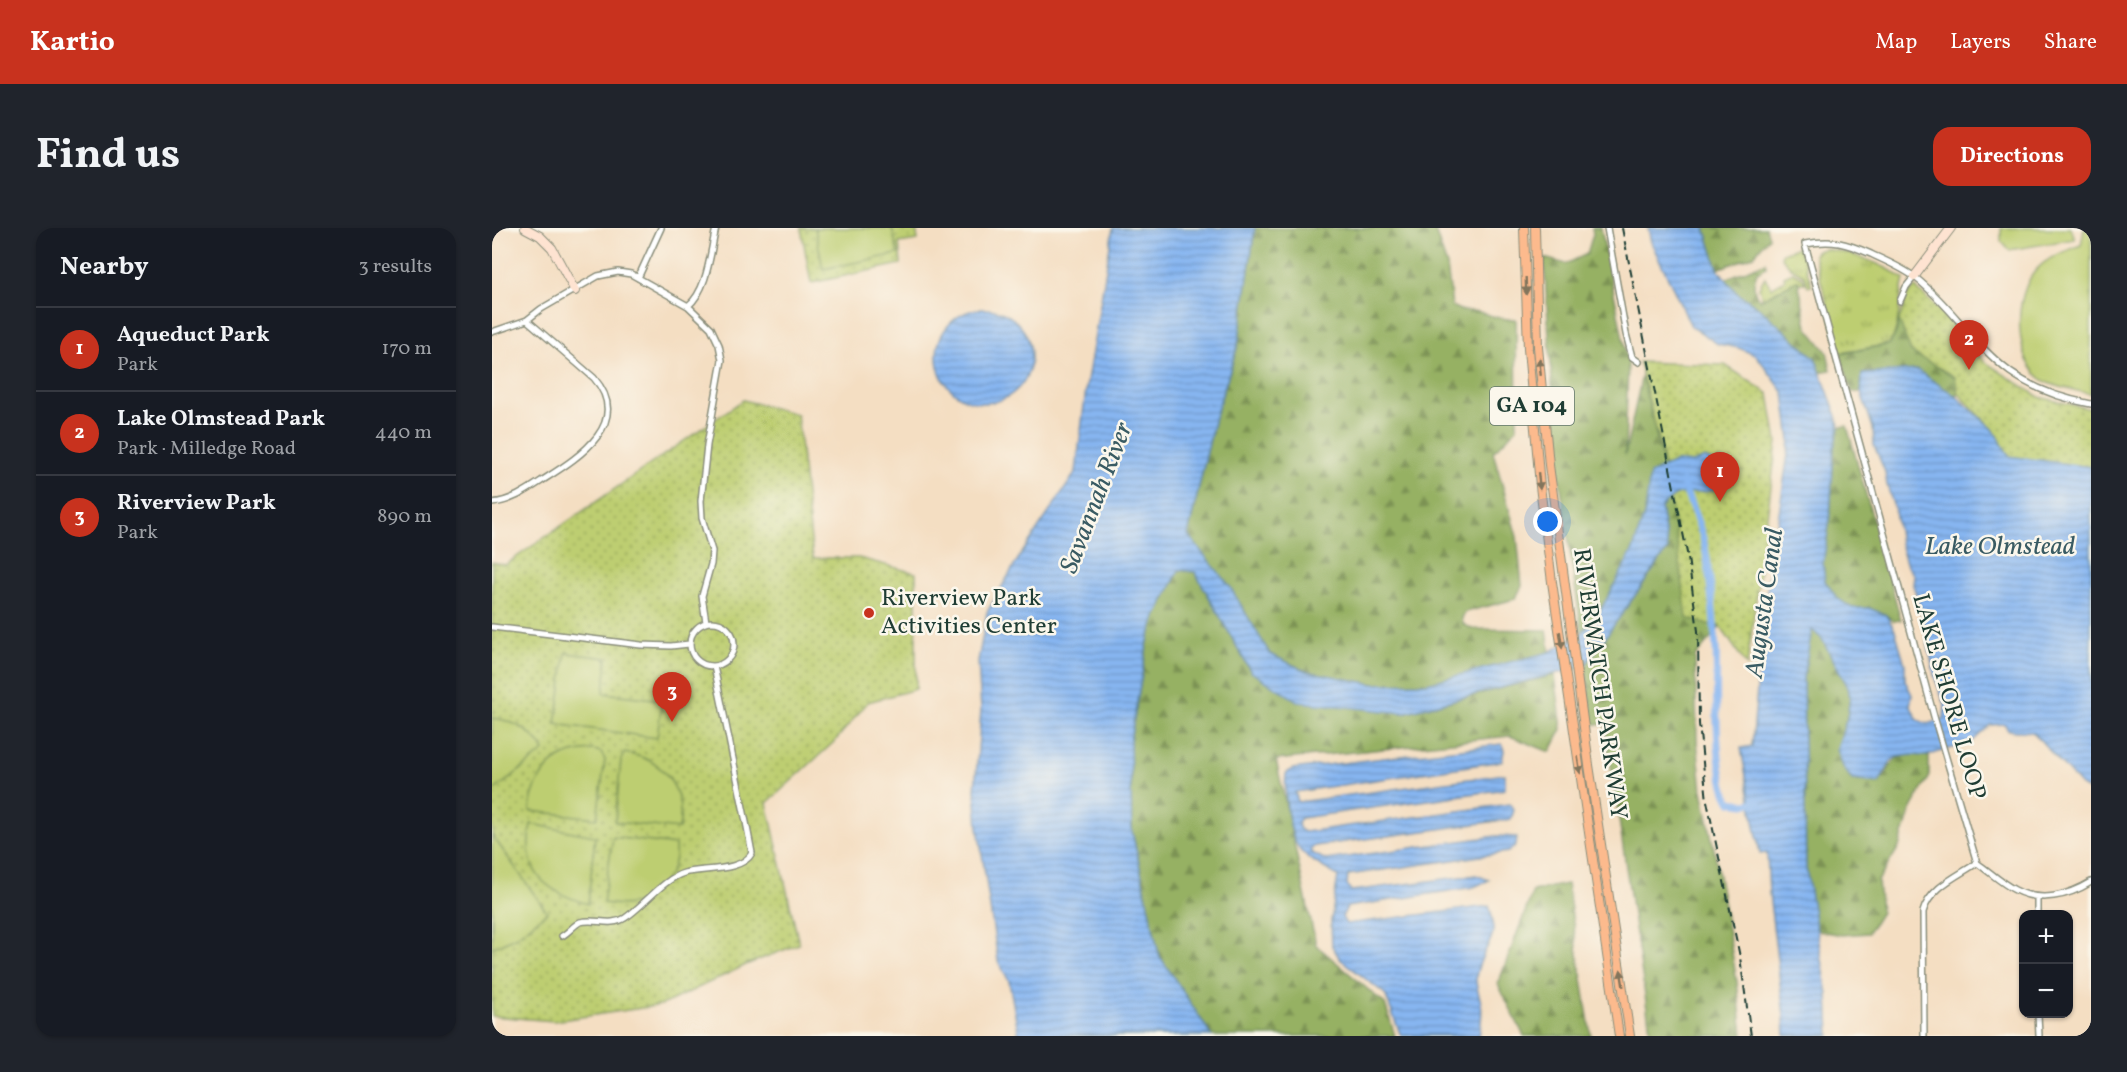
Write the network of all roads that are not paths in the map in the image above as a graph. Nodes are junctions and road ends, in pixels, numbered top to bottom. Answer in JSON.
{"nodes":[{"id":1,"x":525,"y":228,"type":"edge"},
{"id":2,"x":661,"y":228,"type":"edge"},
{"id":3,"x":716,"y":228,"type":"edge"},
{"id":4,"x":1524,"y":228,"type":"edge"},
{"id":5,"x":1535,"y":228,"type":"edge"},
{"id":6,"x":1607,"y":228,"type":"edge"},
{"id":7,"x":1951,"y":228,"type":"edge"},
{"id":8,"x":539,"y":231,"type":"edge"},
{"id":9,"x":1914,"y":277,"type":"junction"},
{"id":10,"x":638,"y":278,"type":"junction"},
{"id":11,"x":575,"y":291,"type":"junction"},
{"id":12,"x":1900,"y":301,"type":"dead end"},
{"id":13,"x":688,"y":306,"type":"junction"},
{"id":14,"x":527,"y":320,"type":"junction"},
{"id":15,"x":492,"y":332,"type":"edge"},
{"id":16,"x":1639,"y":362,"type":"dead end"},
{"id":17,"x":2091,"y":404,"type":"edge"},
{"id":18,"x":492,"y":503,"type":"edge"},
{"id":19,"x":706,"y":622,"type":"junction"},
{"id":20,"x":492,"y":627,"type":"edge"},
{"id":21,"x":689,"y":644,"type":"junction"},
{"id":22,"x":714,"y":666,"type":"junction"},
{"id":23,"x":1977,"y":863,"type":"junction"},
{"id":24,"x":2091,"y":882,"type":"edge"},
{"id":25,"x":2037,"y":897,"type":"junction"},
{"id":26,"x":2037,"y":910,"type":"edge"},
{"id":27,"x":562,"y":936,"type":"dead end"},
{"id":28,"x":2038,"y":1018,"type":"edge"},
{"id":29,"x":1619,"y":1036,"type":"edge"},
{"id":30,"x":1630,"y":1036,"type":"edge"},
{"id":31,"x":1924,"y":1036,"type":"edge"},
{"id":32,"x":2039,"y":1036,"type":"edge"}],
"edges":[{"from":1,"to":8,"type":"street"},
{"from":2,"to":10,"type":"street"},
{"from":3,"to":13,"type":"street"},
{"from":4,"to":29,"type":"main road","name":"RIVERWATCH PARKWAY","number":"GA 104","one_way":true},
{"from":30,"to":5,"type":"main road","name":"RIVERWATCH PARKWAY","number":"GA 104","one_way":true},
{"from":6,"to":16,"type":"street"},
{"from":7,"to":9,"type":"street"},
{"from":8,"to":11,"type":"street"},
{"from":9,"to":12,"type":"street"},
{"from":9,"to":17,"type":"street"},
{"from":9,"to":23,"type":"street","name":"LAKE SHORE LOOP"},
{"from":10,"to":11,"type":"street"},
{"from":10,"to":13,"type":"street"},
{"from":11,"to":14,"type":"street"},
{"from":13,"to":19,"type":"street"},
{"from":14,"to":15,"type":"street"},
{"from":14,"to":18,"type":"street"},
{"from":19,"to":21,"type":"street"},
{"from":19,"to":22,"type":"street"},
{"from":20,"to":21,"type":"street"},
{"from":21,"to":22,"type":"street"},
{"from":22,"to":27,"type":"street"},
{"from":23,"to":25,"type":"street"},
{"from":23,"to":31,"type":"street"},
{"from":24,"to":25,"type":"street"},
{"from":25,"to":26,"type":"street"},
{"from":28,"to":32,"type":"street"}]}
